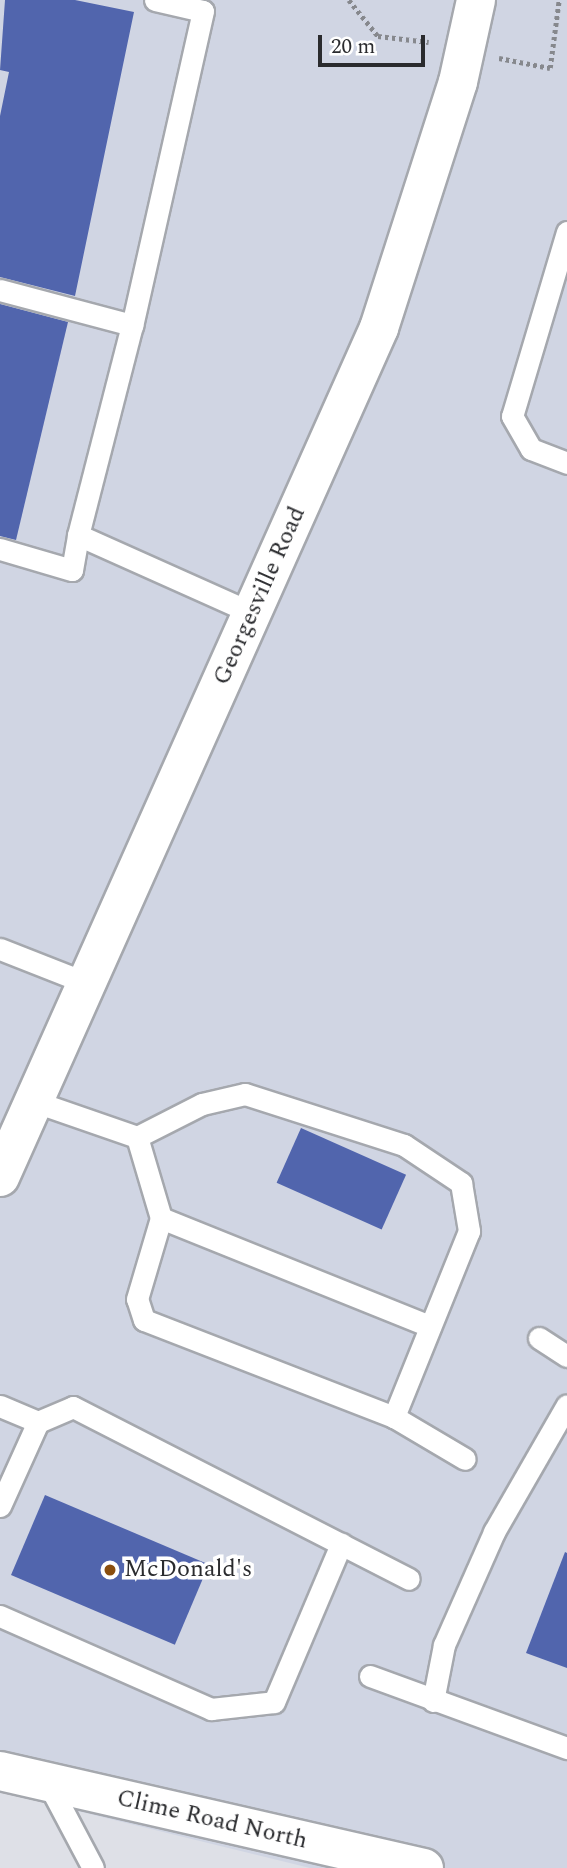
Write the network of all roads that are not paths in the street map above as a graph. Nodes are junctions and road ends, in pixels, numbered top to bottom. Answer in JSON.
{"nodes":[{"id":1,"x":155,"y":0,"type":"edge"},
{"id":2,"x":476,"y":0,"type":"edge"},
{"id":3,"x":567,"y":232,"type":"edge"},
{"id":4,"x":0,"y":290,"type":"edge"},
{"id":5,"x":132,"y":325,"type":"junction"},
{"id":6,"x":567,"y":463,"type":"edge"},
{"id":7,"x":78,"y":535,"type":"junction"},
{"id":8,"x":0,"y":549,"type":"edge"},
{"id":9,"x":253,"y":613,"type":"junction"},
{"id":10,"x":0,"y":949,"type":"edge"},
{"id":11,"x":84,"y":982,"type":"junction"},
{"id":12,"x":33,"y":1101,"type":"junction"},
{"id":13,"x":137,"y":1137,"type":"junction"},
{"id":14,"x":0,"y":1177,"type":"edge"},
{"id":15,"x":161,"y":1218,"type":"junction"},
{"id":16,"x":430,"y":1326,"type":"junction"},
{"id":17,"x":539,"y":1338,"type":"dead end"},
{"id":18,"x":567,"y":1356,"type":"edge"},
{"id":19,"x":567,"y":1405,"type":"edge"},
{"id":20,"x":0,"y":1406,"type":"edge"},
{"id":21,"x":394,"y":1417,"type":"junction"},
{"id":22,"x":38,"y":1422,"type":"junction"},
{"id":23,"x":465,"y":1459,"type":"dead end"},
{"id":24,"x":0,"y":1506,"type":"edge"},
{"id":25,"x":341,"y":1544,"type":"junction"},
{"id":26,"x":409,"y":1579,"type":"dead end"},
{"id":27,"x":0,"y":1616,"type":"edge"},
{"id":28,"x":370,"y":1676,"type":"dead end"},
{"id":29,"x":433,"y":1700,"type":"junction"},
{"id":30,"x":567,"y":1748,"type":"edge"},
{"id":31,"x":0,"y":1771,"type":"edge"},
{"id":32,"x":47,"y":1781,"type":"junction"},
{"id":33,"x":93,"y":1868,"type":"edge"},
{"id":34,"x":424,"y":1868,"type":"edge"}],
"edges":[{"from":1,"to":5,"type":"lane"},
{"from":2,"to":9,"type":"main road","name":"Georgesville Road"},
{"from":3,"to":6,"type":"lane"},
{"from":4,"to":5,"type":"lane"},
{"from":5,"to":7,"type":"lane"},
{"from":7,"to":8,"type":"lane"},
{"from":7,"to":9,"type":"lane"},
{"from":9,"to":11,"type":"main road","name":"Georgesville Road"},
{"from":10,"to":11,"type":"lane"},
{"from":11,"to":12,"type":"main road","name":"Georgesville Road"},
{"from":12,"to":13,"type":"lane"},
{"from":12,"to":14,"type":"main road","name":"Georgesville Road"},
{"from":13,"to":15,"type":"lane"},
{"from":13,"to":16,"type":"lane"},
{"from":15,"to":16,"type":"lane"},
{"from":15,"to":21,"type":"lane"},
{"from":16,"to":21,"type":"lane"},
{"from":17,"to":18,"type":"lane"},
{"from":19,"to":29,"type":"lane"},
{"from":20,"to":22,"type":"lane"},
{"from":21,"to":23,"type":"lane"},
{"from":22,"to":24,"type":"lane"},
{"from":22,"to":25,"type":"lane"},
{"from":25,"to":26,"type":"lane"},
{"from":25,"to":27,"type":"lane"},
{"from":28,"to":29,"type":"lane"},
{"from":29,"to":30,"type":"lane"},
{"from":31,"to":32,"type":"main road","name":"Clime Road North"},
{"from":32,"to":33,"type":"lane"},
{"from":32,"to":34,"type":"main road","name":"Clime Road North"}]}
